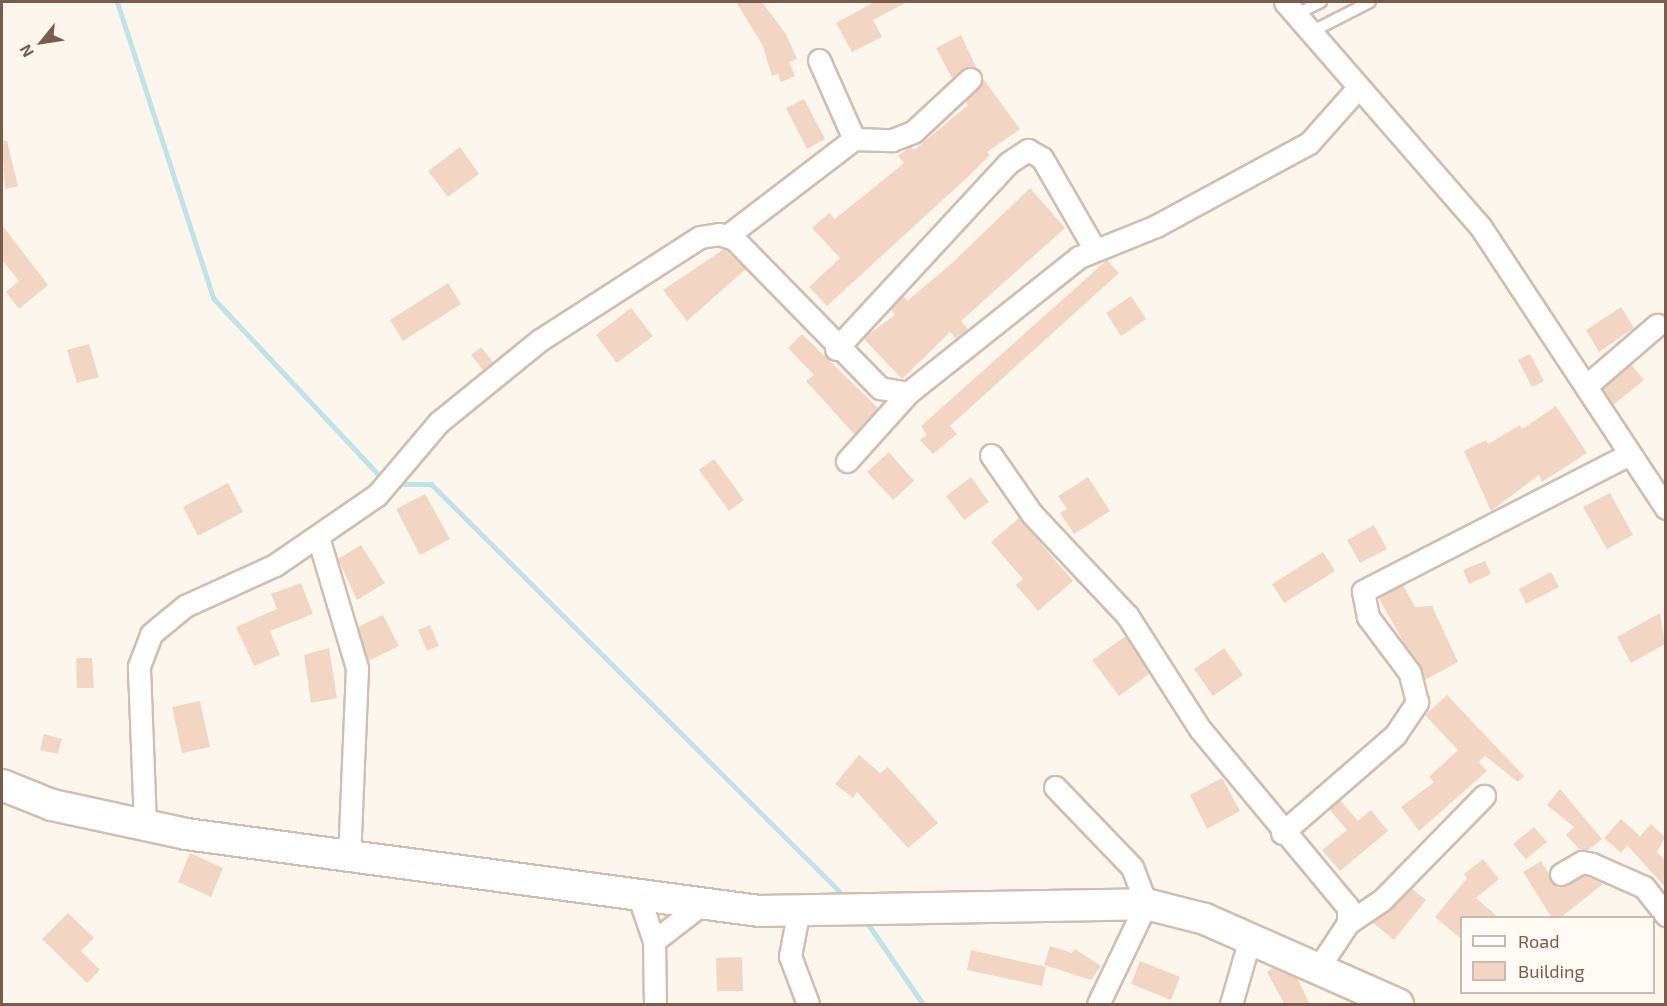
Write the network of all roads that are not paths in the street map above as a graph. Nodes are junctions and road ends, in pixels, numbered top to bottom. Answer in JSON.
{"nodes":[{"id":1,"x":1321,"y":2,"type":"edge"},
{"id":2,"x":1370,"y":2,"type":"edge"},
{"id":3,"x":1291,"y":8,"type":"edge"},
{"id":4,"x":1311,"y":32,"type":"junction"},
{"id":5,"x":819,"y":60,"type":"dead end"},
{"id":6,"x":970,"y":79,"type":"dead end"},
{"id":7,"x":1356,"y":88,"type":"junction"},
{"id":8,"x":854,"y":139,"type":"junction"},
{"id":9,"x":727,"y":236,"type":"junction"},
{"id":10,"x":1094,"y":248,"type":"junction"},
{"id":11,"x":1657,"y":325,"type":"dead end"},
{"id":12,"x":836,"y":349,"type":"junction"},
{"id":13,"x":1586,"y":386,"type":"junction"},
{"id":14,"x":908,"y":393,"type":"junction"},
{"id":15,"x":991,"y":455,"type":"dead end"},
{"id":16,"x":1629,"y":455,"type":"junction"},
{"id":17,"x":847,"y":461,"type":"dead end"},
{"id":18,"x":1665,"y":508,"type":"edge"},
{"id":19,"x":318,"y":537,"type":"junction"},
{"id":20,"x":2,"y":785,"type":"edge"},
{"id":21,"x":1055,"y":787,"type":"dead end"},
{"id":22,"x":1484,"y":796,"type":"dead end"},
{"id":23,"x":145,"y":825,"type":"junction"},
{"id":24,"x":1282,"y":833,"type":"junction"},
{"id":25,"x":349,"y":858,"type":"junction"},
{"id":26,"x":1561,"y":874,"type":"dead end"},
{"id":27,"x":639,"y":897,"type":"junction"},
{"id":28,"x":702,"y":904,"type":"junction"},
{"id":29,"x":1146,"y":904,"type":"junction"},
{"id":30,"x":798,"y":914,"type":"junction"},
{"id":31,"x":1665,"y":915,"type":"edge"},
{"id":32,"x":1348,"y":923,"type":"junction"},
{"id":33,"x":1250,"y":938,"type":"junction"},
{"id":34,"x":654,"y":941,"type":"junction"},
{"id":35,"x":1319,"y":967,"type":"junction"},
{"id":36,"x":655,"y":1005,"type":"edge"},
{"id":37,"x":808,"y":1005,"type":"edge"},
{"id":38,"x":1098,"y":1005,"type":"edge"},
{"id":39,"x":1231,"y":1005,"type":"edge"},
{"id":40,"x":1398,"y":1005,"type":"edge"}],
"edges":[{"from":1,"to":3,"type":"lane"},
{"from":2,"to":4,"type":"lane"},
{"from":3,"to":4,"type":"street"},
{"from":4,"to":7,"type":"street"},
{"from":5,"to":8,"type":"street"},
{"from":6,"to":8,"type":"street"},
{"from":7,"to":10,"type":"street"},
{"from":7,"to":13,"type":"street"},
{"from":8,"to":9,"type":"street"},
{"from":9,"to":12,"type":"street"},
{"from":9,"to":19,"type":"street"},
{"from":10,"to":12,"type":"street"},
{"from":10,"to":14,"type":"street"},
{"from":11,"to":13,"type":"street"},
{"from":12,"to":14,"type":"street"},
{"from":13,"to":16,"type":"street"},
{"from":14,"to":17,"type":"street"},
{"from":15,"to":24,"type":"street"},
{"from":16,"to":18,"type":"street"},
{"from":16,"to":24,"type":"street"},
{"from":19,"to":23,"type":"street"},
{"from":19,"to":25,"type":"street"},
{"from":20,"to":23,"type":"main road"},
{"from":21,"to":29,"type":"street"},
{"from":22,"to":32,"type":"street"},
{"from":23,"to":25,"type":"main road"},
{"from":24,"to":32,"type":"street"},
{"from":25,"to":27,"type":"main road"},
{"from":26,"to":31,"type":"street"},
{"from":27,"to":28,"type":"main road"},
{"from":27,"to":34,"type":"street"},
{"from":28,"to":30,"type":"main road"},
{"from":28,"to":34,"type":"street"},
{"from":29,"to":30,"type":"main road"},
{"from":29,"to":33,"type":"main road"},
{"from":29,"to":38,"type":"street"},
{"from":30,"to":37,"type":"street"},
{"from":32,"to":35,"type":"street"},
{"from":33,"to":35,"type":"main road"},
{"from":33,"to":39,"type":"street"},
{"from":34,"to":36,"type":"street"},
{"from":35,"to":40,"type":"main road"}]}
